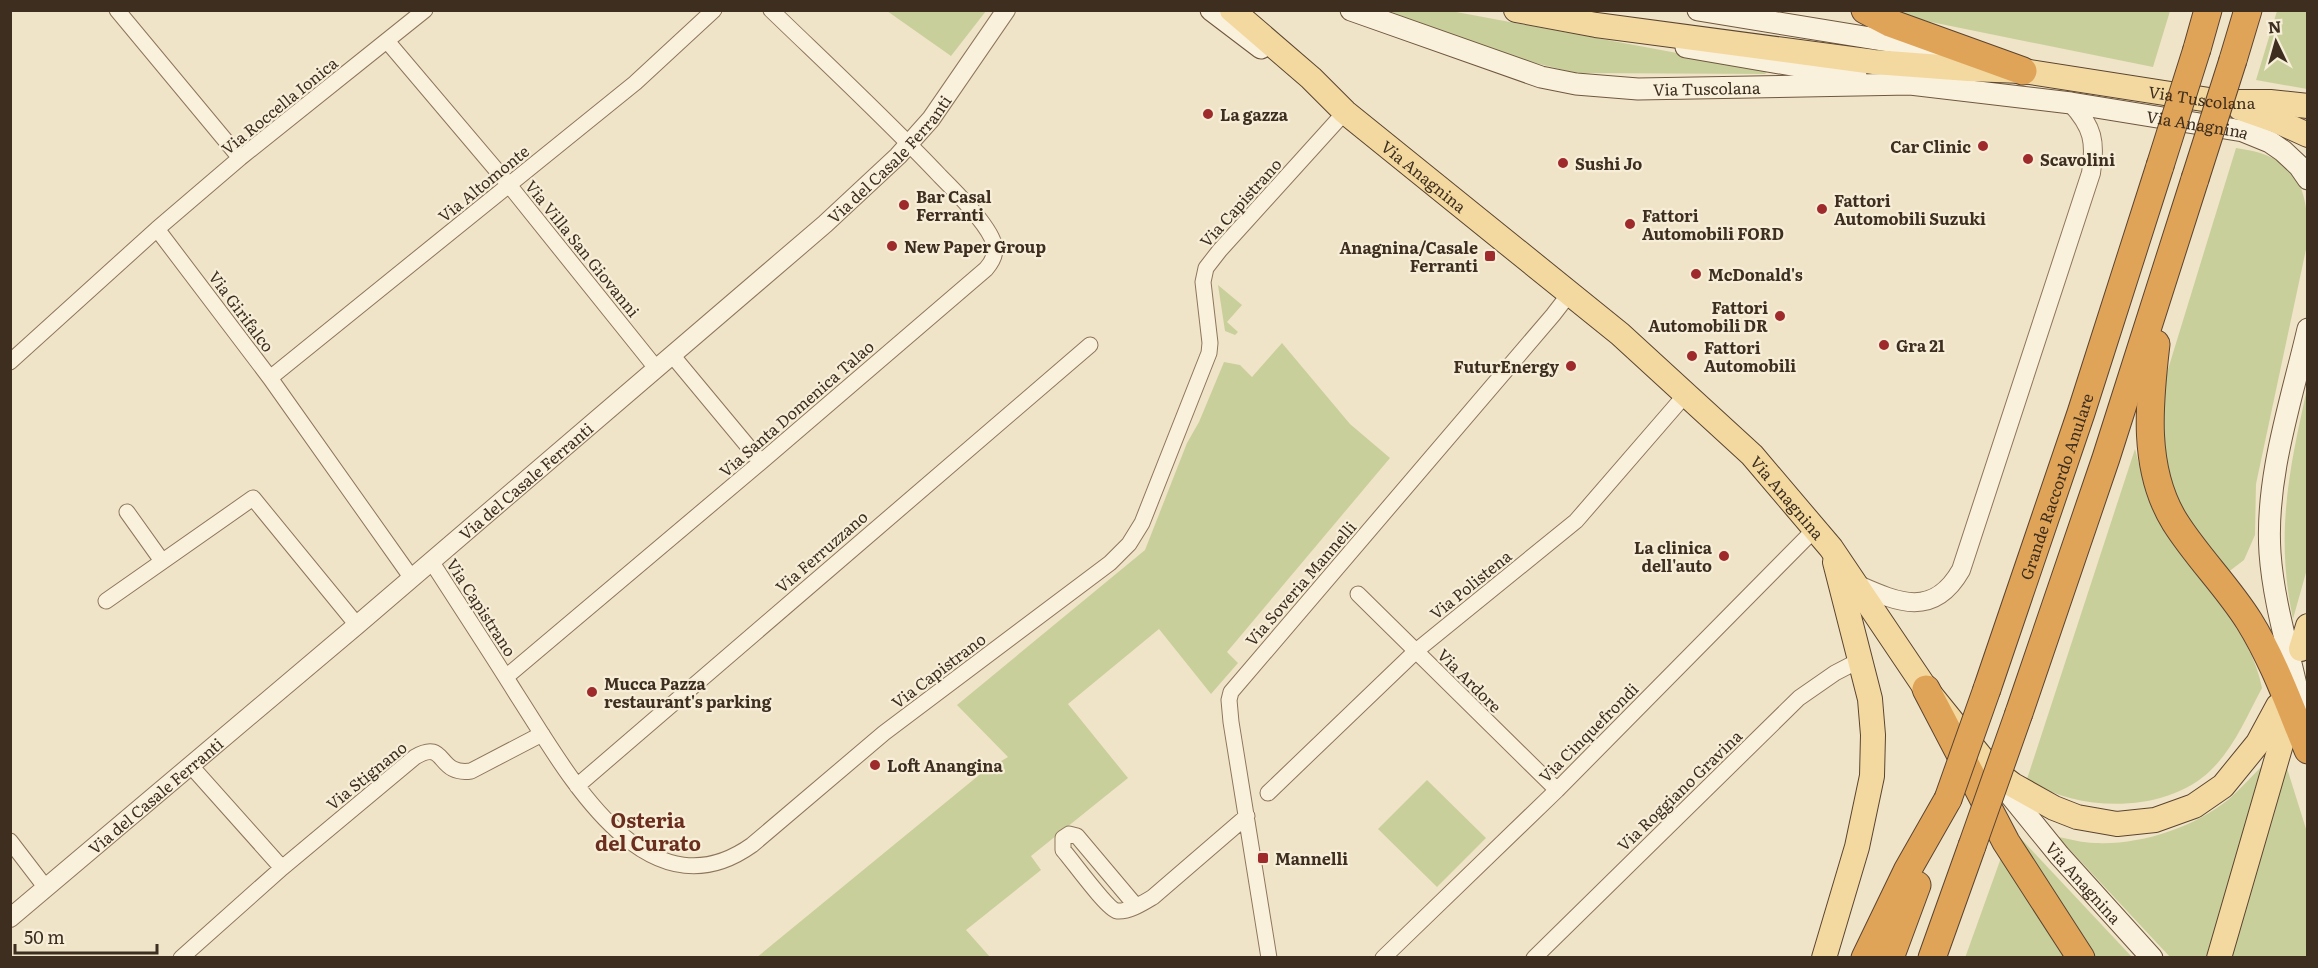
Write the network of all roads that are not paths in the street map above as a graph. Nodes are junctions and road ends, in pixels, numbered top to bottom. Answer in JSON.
{"nodes":[{"id":1,"x":117,"y":10,"type":"edge"},
{"id":2,"x":425,"y":10,"type":"edge"},
{"id":3,"x":714,"y":10,"type":"edge"},
{"id":4,"x":771,"y":10,"type":"edge"},
{"id":5,"x":1006,"y":10,"type":"edge"},
{"id":6,"x":1211,"y":10,"type":"edge"},
{"id":7,"x":1232,"y":10,"type":"edge"},
{"id":8,"x":1351,"y":10,"type":"edge"},
{"id":9,"x":1516,"y":10,"type":"edge"},
{"id":10,"x":1698,"y":10,"type":"edge"},
{"id":11,"x":1865,"y":10,"type":"edge"},
{"id":12,"x":2208,"y":10,"type":"edge"},
{"id":13,"x":2248,"y":10,"type":"edge"},
{"id":14,"x":1596,"y":25,"type":"junction"},
{"id":15,"x":387,"y":41,"type":"junction"},
{"id":16,"x":2023,"y":70,"type":"junction"},
{"id":17,"x":1910,"y":84,"type":"junction"},
{"id":18,"x":2222,"y":102,"type":"junction"},
{"id":19,"x":2072,"y":103,"type":"junction"},
{"id":20,"x":2307,"y":106,"type":"edge"},
{"id":21,"x":1345,"y":112,"type":"junction"},
{"id":22,"x":2307,"y":135,"type":"edge"},
{"id":23,"x":909,"y":144,"type":"junction"},
{"id":24,"x":240,"y":158,"type":"junction"},
{"id":25,"x":2307,"y":180,"type":"edge"},
{"id":26,"x":509,"y":184,"type":"junction"},
{"id":27,"x":157,"y":229,"type":"junction"},
{"id":28,"x":2163,"y":281,"type":"junction"},
{"id":29,"x":1570,"y":292,"type":"junction"},
{"id":30,"x":2307,"y":329,"type":"edge"},
{"id":31,"x":1090,"y":345,"type":"dead end"},
{"id":32,"x":672,"y":355,"type":"junction"},
{"id":33,"x":10,"y":362,"type":"edge"},
{"id":34,"x":656,"y":368,"type":"junction"},
{"id":35,"x":270,"y":378,"type":"junction"},
{"id":36,"x":1686,"y":394,"type":"junction"},
{"id":37,"x":762,"y":462,"type":"junction"},
{"id":38,"x":127,"y":512,"type":"dead end"},
{"id":39,"x":1815,"y":529,"type":"junction"},
{"id":40,"x":1831,"y":548,"type":"junction"},
{"id":41,"x":162,"y":561,"type":"junction"},
{"id":42,"x":431,"y":561,"type":"junction"},
{"id":43,"x":411,"y":577,"type":"junction"},
{"id":44,"x":1856,"y":584,"type":"junction"},
{"id":45,"x":1358,"y":594,"type":"dead end"},
{"id":46,"x":106,"y":601,"type":"dead end"},
{"id":47,"x":357,"y":625,"type":"junction"},
{"id":48,"x":2307,"y":626,"type":"edge"},
{"id":49,"x":2301,"y":649,"type":"dead end"},
{"id":50,"x":1416,"y":651,"type":"junction"},
{"id":51,"x":1860,"y":660,"type":"junction"},
{"id":52,"x":506,"y":677,"type":"junction"},
{"id":53,"x":1926,"y":689,"type":"junction"},
{"id":54,"x":2278,"y":706,"type":"dead end"},
{"id":55,"x":542,"y":734,"type":"junction"},
{"id":56,"x":2284,"y":734,"type":"dead end"},
{"id":57,"x":2307,"y":742,"type":"edge"},
{"id":58,"x":2307,"y":750,"type":"edge"},
{"id":59,"x":190,"y":766,"type":"junction"},
{"id":60,"x":1989,"y":767,"type":"junction"},
{"id":61,"x":577,"y":786,"type":"junction"},
{"id":62,"x":1557,"y":790,"type":"junction"},
{"id":63,"x":1268,"y":793,"type":"dead end"},
{"id":64,"x":1948,"y":799,"type":"junction"},
{"id":65,"x":1247,"y":816,"type":"junction"},
{"id":66,"x":10,"y":841,"type":"edge"},
{"id":67,"x":282,"y":868,"type":"junction"},
{"id":68,"x":46,"y":888,"type":"junction"},
{"id":69,"x":1137,"y":906,"type":"junction"},
{"id":70,"x":10,"y":918,"type":"edge"},
{"id":71,"x":181,"y":957,"type":"edge"},
{"id":72,"x":1269,"y":957,"type":"edge"},
{"id":73,"x":1383,"y":957,"type":"edge"},
{"id":74,"x":1534,"y":957,"type":"edge"},
{"id":75,"x":1824,"y":957,"type":"edge"},
{"id":76,"x":1865,"y":957,"type":"edge"},
{"id":77,"x":1890,"y":957,"type":"edge"},
{"id":78,"x":1932,"y":957,"type":"edge"},
{"id":79,"x":2081,"y":957,"type":"edge"},
{"id":80,"x":2152,"y":957,"type":"edge"},
{"id":81,"x":2219,"y":957,"type":"edge"}],
"edges":[{"from":1,"to":24,"type":"street"},
{"from":2,"to":15,"type":"street","name":"Via Roccella Ionica"},
{"from":3,"to":26,"type":"street","name":"Via Altomonte"},
{"from":4,"to":23,"type":"street","name":"Via Santa Domenica Talao"},
{"from":5,"to":23,"type":"street","name":"Via del Casale Ferranti"},
{"from":6,"to":21,"type":"main road"},
{"from":7,"to":21,"type":"main road"},
{"from":8,"to":17,"type":"main road","name":"Via Tuscolana"},
{"from":9,"to":14,"type":"main road","name":"Via Tuscolana"},
{"from":10,"to":16,"type":"main road","name":"Via Tuscolana"},
{"from":11,"to":16,"type":"highway"},
{"from":12,"to":64,"type":"highway","name":"Grande Raccordo Anulare","bridge":true},
{"from":13,"to":28,"type":"highway","bridge":true},
{"from":14,"to":16,"type":"main road","name":"Via Tuscolana"},
{"from":14,"to":17,"type":"main road"},
{"from":15,"to":24,"type":"street","name":"Via Roccella Ionica"},
{"from":15,"to":26,"type":"street","name":"Via Villa San Giovanni"},
{"from":16,"to":18,"type":"main road","name":"Via Tuscolana"},
{"from":17,"to":19,"type":"main road","name":"Via Tuscolana"},
{"from":18,"to":20,"type":"main road","name":"Via Tuscolana"},
{"from":18,"to":22,"type":"main road"},
{"from":19,"to":25,"type":"main road","name":"Via Anagnina"},
{"from":19,"to":44,"type":"street"},
{"from":21,"to":29,"type":"main road","name":"Via Anagnina"},
{"from":21,"to":61,"type":"street","name":"Via Capistrano"},
{"from":23,"to":32,"type":"street","name":"Via del Casale Ferranti"},
{"from":23,"to":37,"type":"street","name":"Via Santa Domenica Talao"},
{"from":24,"to":27,"type":"street","name":"Via Roccella Ionica"},
{"from":26,"to":34,"type":"street","name":"Via Villa San Giovanni"},
{"from":26,"to":35,"type":"street","name":"Via Altomonte"},
{"from":27,"to":33,"type":"street"},
{"from":27,"to":35,"type":"street","name":"Via Girifalco"},
{"from":28,"to":58,"type":"highway"},
{"from":28,"to":78,"type":"highway","bridge":true},
{"from":29,"to":36,"type":"main road","name":"Via Anagnina"},
{"from":29,"to":65,"type":"street","name":"Via Soveria Mannelli"},
{"from":30,"to":57,"type":"main road"},
{"from":31,"to":61,"type":"street","name":"Via Ferruzzano"},
{"from":32,"to":34,"type":"street","name":"Via del Casale Ferranti"},
{"from":32,"to":37,"type":"street"},
{"from":34,"to":42,"type":"street","name":"Via del Casale Ferranti"},
{"from":35,"to":43,"type":"street","name":"Via Girifalco"},
{"from":36,"to":39,"type":"main road","name":"Via Anagnina"},
{"from":36,"to":50,"type":"street","name":"Via Polistena"},
{"from":37,"to":52,"type":"street","name":"Via Santa Domenica Talao"},
{"from":38,"to":41,"type":"street"},
{"from":39,"to":40,"type":"main road","name":"Via Anagnina"},
{"from":39,"to":62,"type":"street","name":"Via Cinquefrondi"},
{"from":40,"to":44,"type":"main road","name":"Via Anagnina"},
{"from":40,"to":51,"type":"main road"},
{"from":41,"to":46,"type":"street"},
{"from":41,"to":47,"type":"street"},
{"from":42,"to":43,"type":"street","name":"Via del Casale Ferranti"},
{"from":42,"to":52,"type":"street","name":"Via Capistrano"},
{"from":43,"to":47,"type":"street","name":"Via del Casale Ferranti"},
{"from":44,"to":53,"type":"main road","name":"Via Anagnina"},
{"from":45,"to":50,"type":"street","name":"Via Ardore"},
{"from":47,"to":59,"type":"street","name":"Via del Casale Ferranti"},
{"from":48,"to":49,"type":"main road"},
{"from":50,"to":62,"type":"street","name":"Via Ardore"},
{"from":50,"to":63,"type":"street","name":"Via Polistena"},
{"from":51,"to":74,"type":"street","name":"Via Roggiano Gravina"},
{"from":51,"to":75,"type":"main road"},
{"from":52,"to":55,"type":"street","name":"Via Capistrano"},
{"from":53,"to":60,"type":"main road","name":"Via Anagnina"},
{"from":53,"to":79,"type":"highway"},
{"from":54,"to":60,"type":"main road"},
{"from":55,"to":61,"type":"street","name":"Via Capistrano"},
{"from":55,"to":67,"type":"street","name":"Via Stignano"},
{"from":56,"to":81,"type":"main road"},
{"from":59,"to":67,"type":"street"},
{"from":59,"to":68,"type":"street","name":"Via del Casale Ferranti"},
{"from":60,"to":80,"type":"main road","name":"Via Anagnina"},
{"from":62,"to":73,"type":"street","name":"Via Cinquefrondi"},
{"from":64,"to":76,"type":"highway"},
{"from":64,"to":77,"type":"highway","name":"Grande Raccordo Anulare"},
{"from":65,"to":69,"type":"street"},
{"from":65,"to":72,"type":"street","name":"Via Soveria Mannelli"},
{"from":66,"to":68,"type":"street"},
{"from":67,"to":71,"type":"street","name":"Via Stignano"},
{"from":68,"to":70,"type":"street","name":"Via del Casale Ferranti"},
{"from":69,"to":69,"type":"street"}]}
